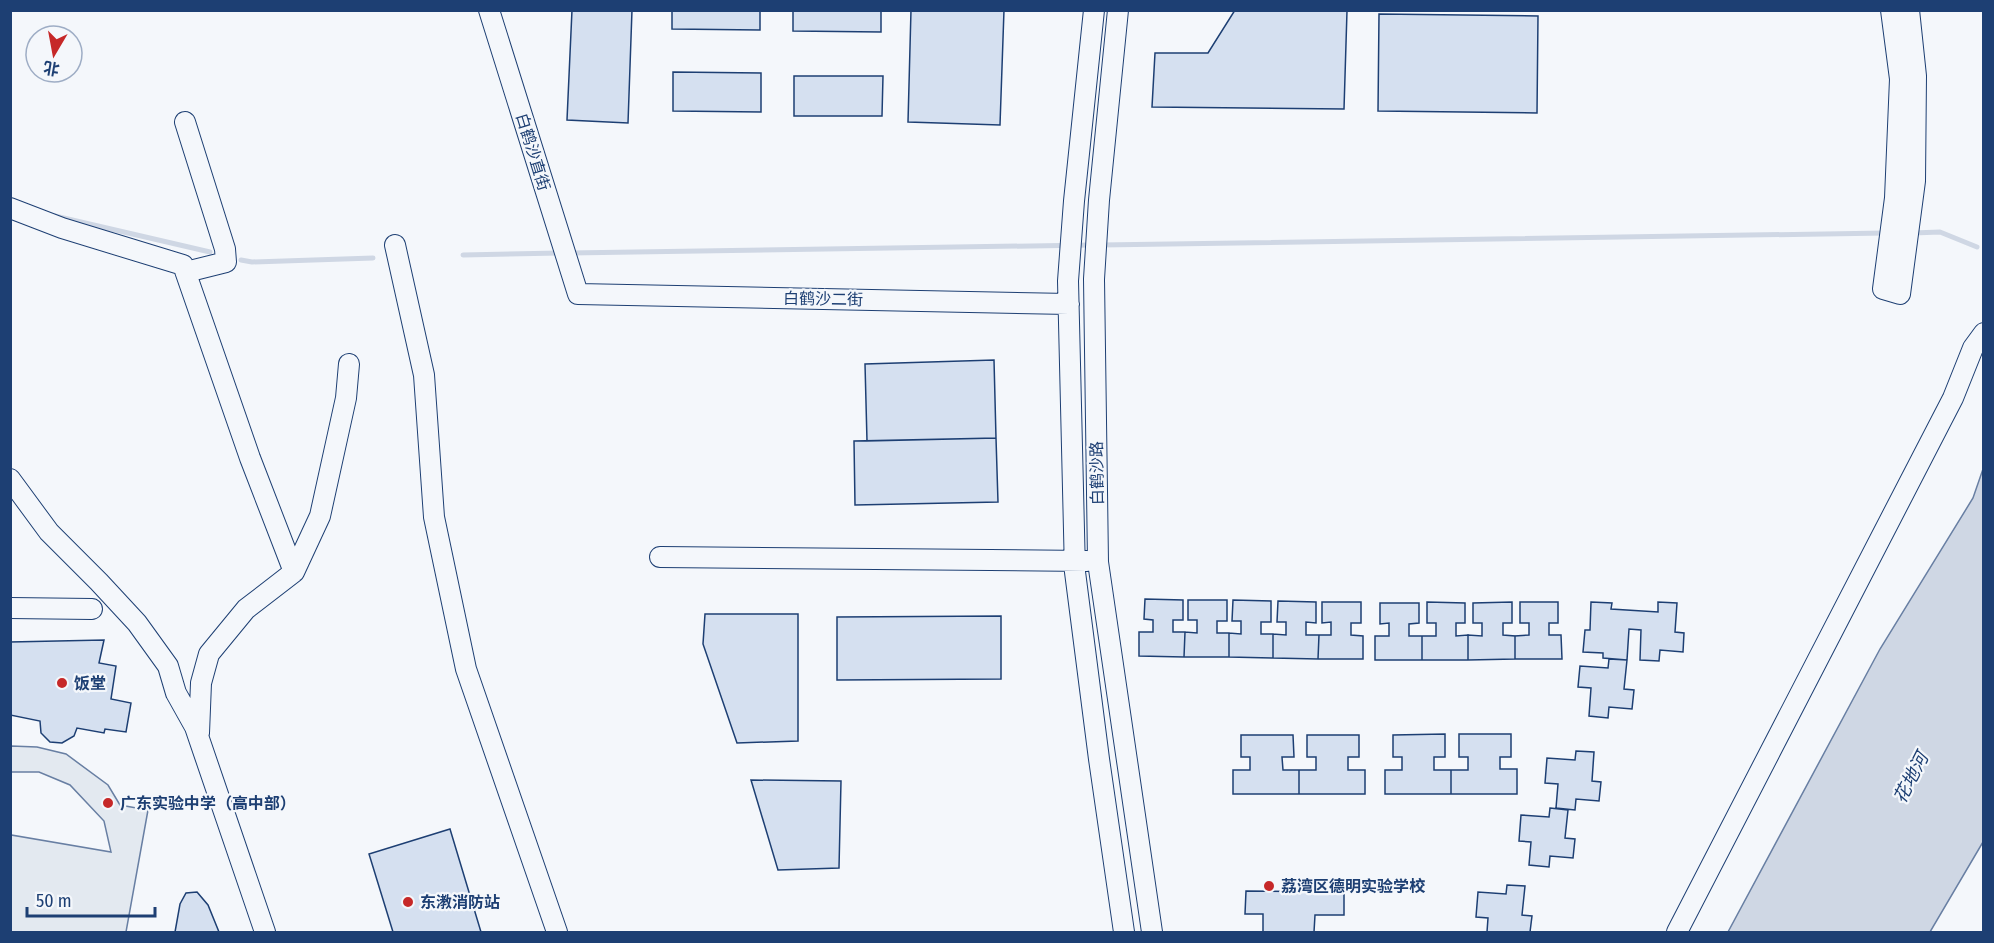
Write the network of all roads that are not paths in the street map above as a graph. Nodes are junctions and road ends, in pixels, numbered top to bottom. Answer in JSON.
{"nodes":[{"id":1,"x":489,"y":10,"type":"edge"},
{"id":2,"x":1094,"y":10,"type":"edge"},
{"id":3,"x":1118,"y":10,"type":"edge"},
{"id":4,"x":1891,"y":10,"type":"edge"},
{"id":5,"x":1909,"y":10,"type":"edge"},
{"id":6,"x":185,"y":122,"type":"dead end"},
{"id":7,"x":1904,"y":198,"type":"junction"},
{"id":8,"x":10,"y":208,"type":"edge"},
{"id":9,"x":395,"y":245,"type":"dead end"},
{"id":10,"x":186,"y":272,"type":"junction"},
{"id":11,"x":1893,"y":283,"type":"dead end"},
{"id":12,"x":578,"y":294,"type":"joint"},
{"id":13,"x":1069,"y":304,"type":"junction"},
{"id":14,"x":1983,"y":333,"type":"edge"},
{"id":15,"x":349,"y":364,"type":"dead end"},
{"id":16,"x":10,"y":479,"type":"edge"},
{"id":17,"x":660,"y":557,"type":"dead end"},
{"id":18,"x":1075,"y":561,"type":"junction"},
{"id":19,"x":1098,"y":562,"type":"junction"},
{"id":20,"x":294,"y":573,"type":"junction"},
{"id":21,"x":10,"y":608,"type":"edge"},
{"id":22,"x":92,"y":609,"type":"dead end"},
{"id":23,"x":199,"y":742,"type":"junction"},
{"id":24,"x":265,"y":933,"type":"edge"},
{"id":25,"x":557,"y":933,"type":"edge"},
{"id":26,"x":1124,"y":933,"type":"edge"},
{"id":27,"x":1152,"y":933,"type":"edge"},
{"id":28,"x":1677,"y":933,"type":"edge"}],
"edges":[{"from":1,"to":12,"type":"street","name":"白鹤沙直街"},
{"from":2,"to":13,"type":"street","name":"白鹤沙路"},
{"from":3,"to":19,"type":"street","name":"白鹤沙路"},
{"from":4,"to":7,"type":"street"},
{"from":5,"to":7,"type":"street"},
{"from":6,"to":10,"type":"street"},
{"from":7,"to":11,"type":"street"},
{"from":8,"to":10,"type":"street"},
{"from":9,"to":25,"type":"street"},
{"from":10,"to":20,"type":"street"},
{"from":12,"to":13,"type":"street","name":"白鹤沙二街"},
{"from":13,"to":18,"type":"street","name":"白鹤沙路"},
{"from":14,"to":28,"type":"street"},
{"from":15,"to":20,"type":"street"},
{"from":16,"to":23,"type":"street"},
{"from":17,"to":18,"type":"street"},
{"from":18,"to":19,"type":"street"},
{"from":18,"to":26,"type":"street","name":"白鹤沙路"},
{"from":19,"to":27,"type":"street","name":"白鹤沙路"},
{"from":20,"to":23,"type":"street"},
{"from":21,"to":22,"type":"street"},
{"from":23,"to":24,"type":"street"}]}
